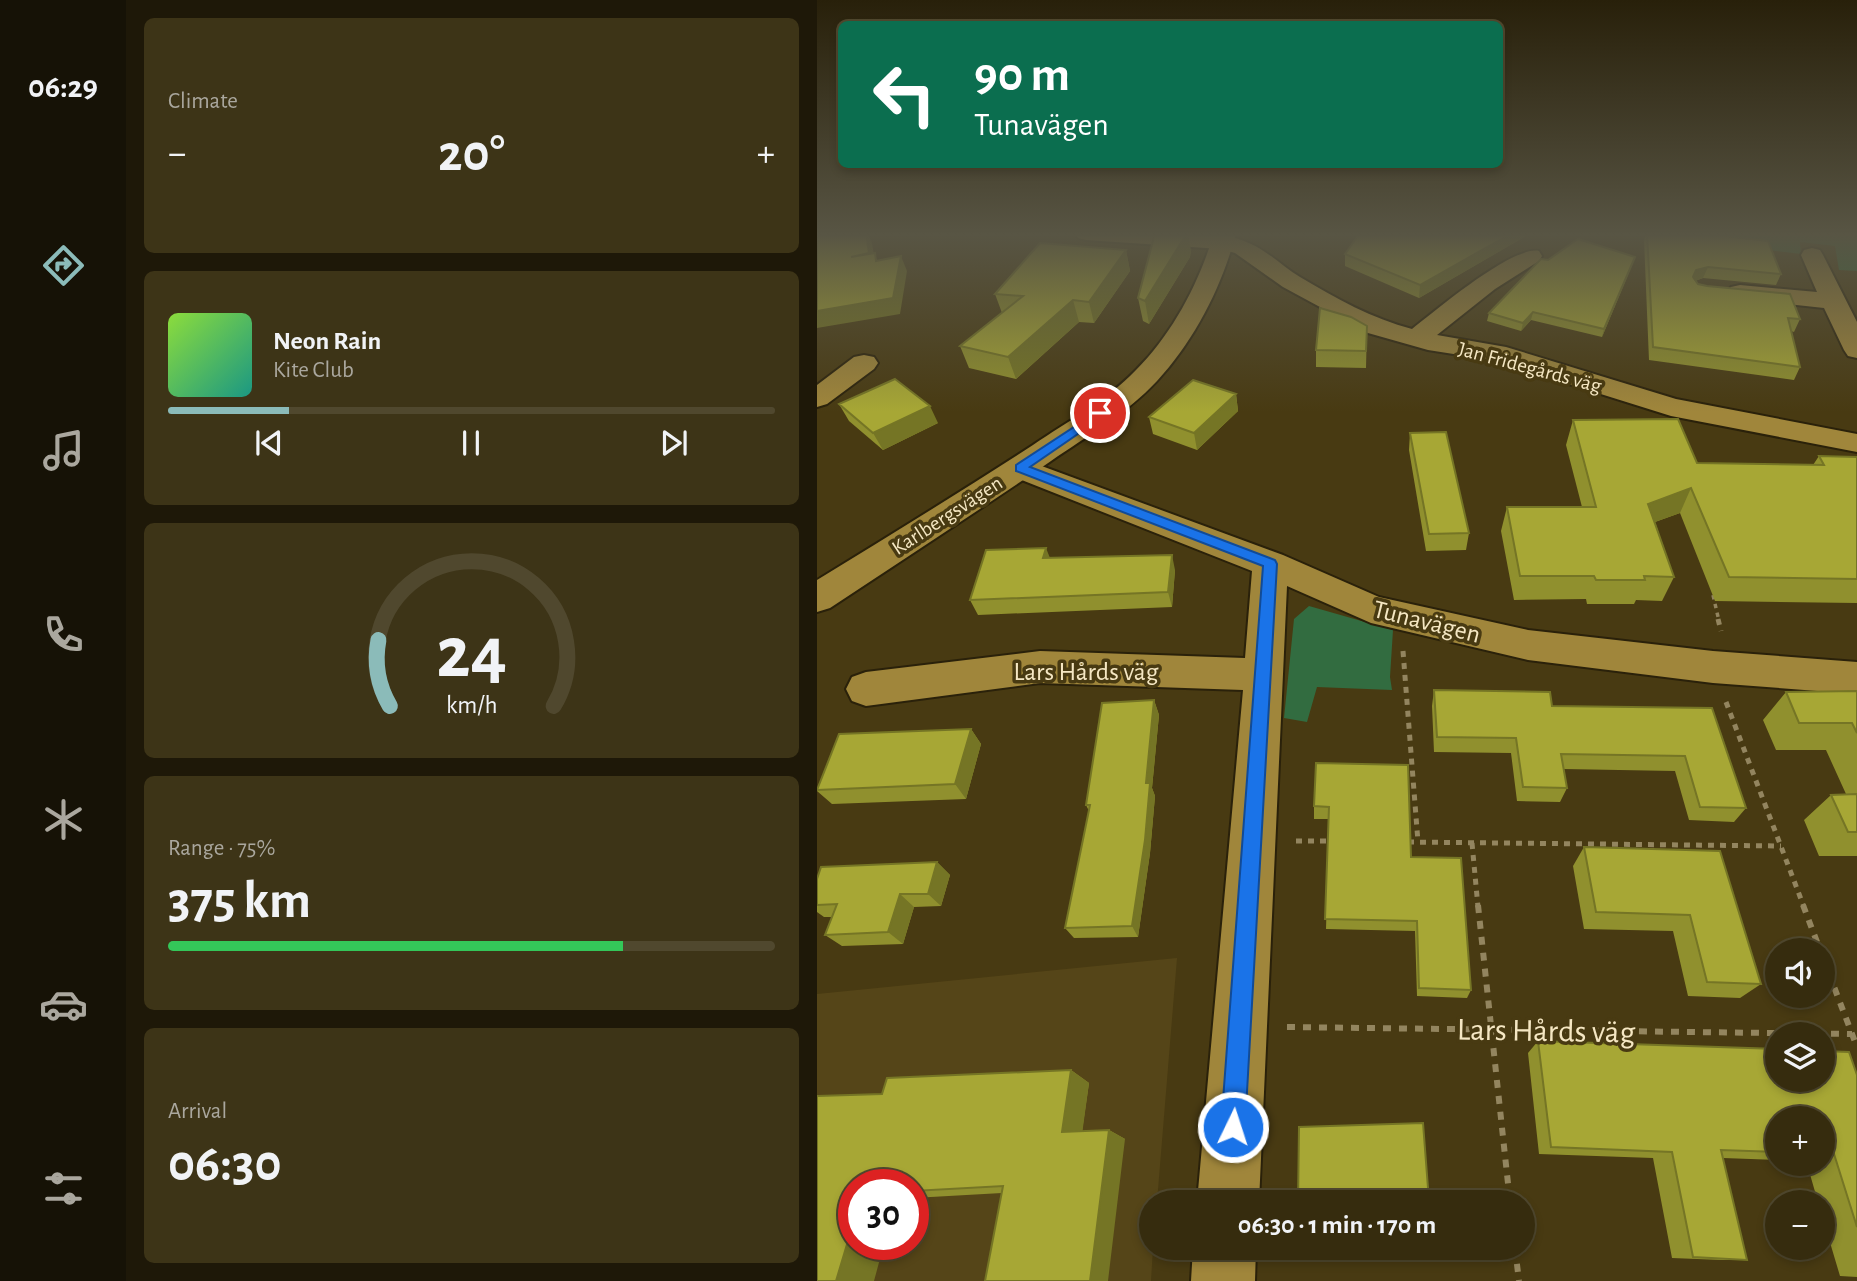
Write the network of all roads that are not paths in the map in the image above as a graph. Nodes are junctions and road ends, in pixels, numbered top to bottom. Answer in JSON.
{"nodes":[{"id":1,"x":1201,"y":293,"type":"edge"},
{"id":2,"x":1311,"y":293,"type":"edge"},
{"id":3,"x":1475,"y":293,"type":"edge"},
{"id":4,"x":1756,"y":293,"type":"edge"},
{"id":5,"x":1830,"y":293,"type":"edge"},
{"id":6,"x":1833,"y":300,"type":"junction"},
{"id":7,"x":1416,"y":339,"type":"junction"},
{"id":8,"x":1857,"y":350,"type":"edge"},
{"id":9,"x":864,"y":363,"type":"dead end"},
{"id":10,"x":817,"y":398,"type":"edge"},
{"id":11,"x":1857,"y":443,"type":"edge"},
{"id":12,"x":1020,"y":468,"type":"junction"},
{"id":13,"x":1270,"y":564,"type":"junction"},
{"id":14,"x":817,"y":598,"type":"edge"},
{"id":15,"x":1265,"y":675,"type":"junction"},
{"id":16,"x":1857,"y":678,"type":"edge"},
{"id":17,"x":865,"y":689,"type":"dead end"},
{"id":18,"x":1229,"y":1190,"type":"edge"},
{"id":19,"x":1224,"y":1260,"type":"edge"},
{"id":20,"x":1223,"y":1281,"type":"edge"}],
"edges":[{"from":1,"to":12,"type":"street","name":"Karlbergsvägen"},
{"from":2,"to":7,"type":"street","name":"Jan Fridegårds väg"},
{"from":3,"to":7,"type":"street"},
{"from":4,"to":6,"type":"street"},
{"from":5,"to":6,"type":"street"},
{"from":6,"to":8,"type":"street"},
{"from":7,"to":11,"type":"street","name":"Jan Fridegårds väg"},
{"from":9,"to":10,"type":"street"},
{"from":12,"to":13,"type":"street","name":"Tunavägen"},
{"from":12,"to":14,"type":"street","name":"Karlbergsvägen"},
{"from":13,"to":15,"type":"street"},
{"from":13,"to":16,"type":"street","name":"Tunavägen"},
{"from":15,"to":17,"type":"street","name":"Lars Hårds väg"},
{"from":15,"to":18,"type":"street"},
{"from":19,"to":20,"type":"street"}]}
